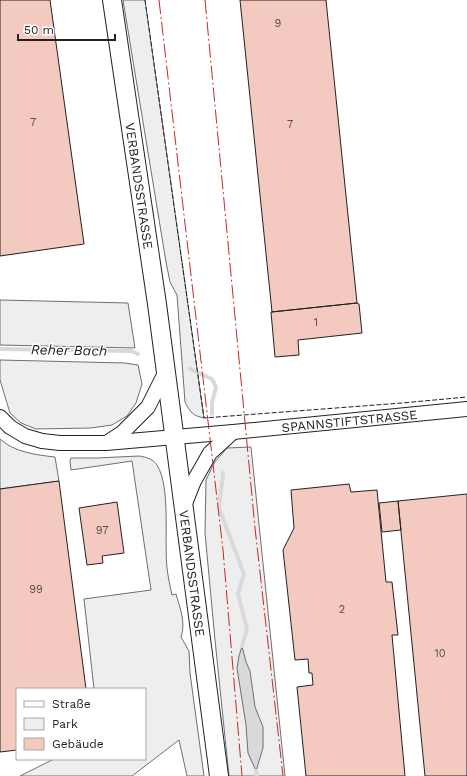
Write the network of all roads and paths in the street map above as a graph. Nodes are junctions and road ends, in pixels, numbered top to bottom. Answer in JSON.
{"nodes":[{"id":1,"x":112,"y":0,"type":"edge"},
{"id":2,"x":166,"y":371,"type":"junction"},
{"id":3,"x":467,"y":409,"type":"edge"},
{"id":4,"x":0,"y":417,"type":"edge"},
{"id":5,"x":232,"y":432,"type":"junction"},
{"id":6,"x":175,"y":437,"type":"junction"},
{"id":7,"x":106,"y":443,"type":"junction"},
{"id":8,"x":184,"y":506,"type":"junction"},
{"id":9,"x":219,"y":776,"type":"edge"}],
"edges":[{"from":1,"to":2,"type":"main road","name":"VERBANDSSTRASSE"},
{"from":2,"to":6,"type":"main road","name":"VERBANDSSTRASSE"},
{"from":2,"to":7,"type":"street"},
{"from":3,"to":5,"type":"street","name":"SPANNSTIFTSTRASSE"},
{"from":4,"to":7,"type":"street"},
{"from":5,"to":6,"type":"street","name":"SPANNSTIFTSTRASSE"},
{"from":5,"to":8,"type":"street"},
{"from":6,"to":7,"type":"street","name":"SPANNSTIFTSTRASSE"},
{"from":6,"to":8,"type":"main road","name":"VERBANDSSTRASSE"},
{"from":8,"to":9,"type":"main road","name":"VERBANDSSTRASSE"}]}
